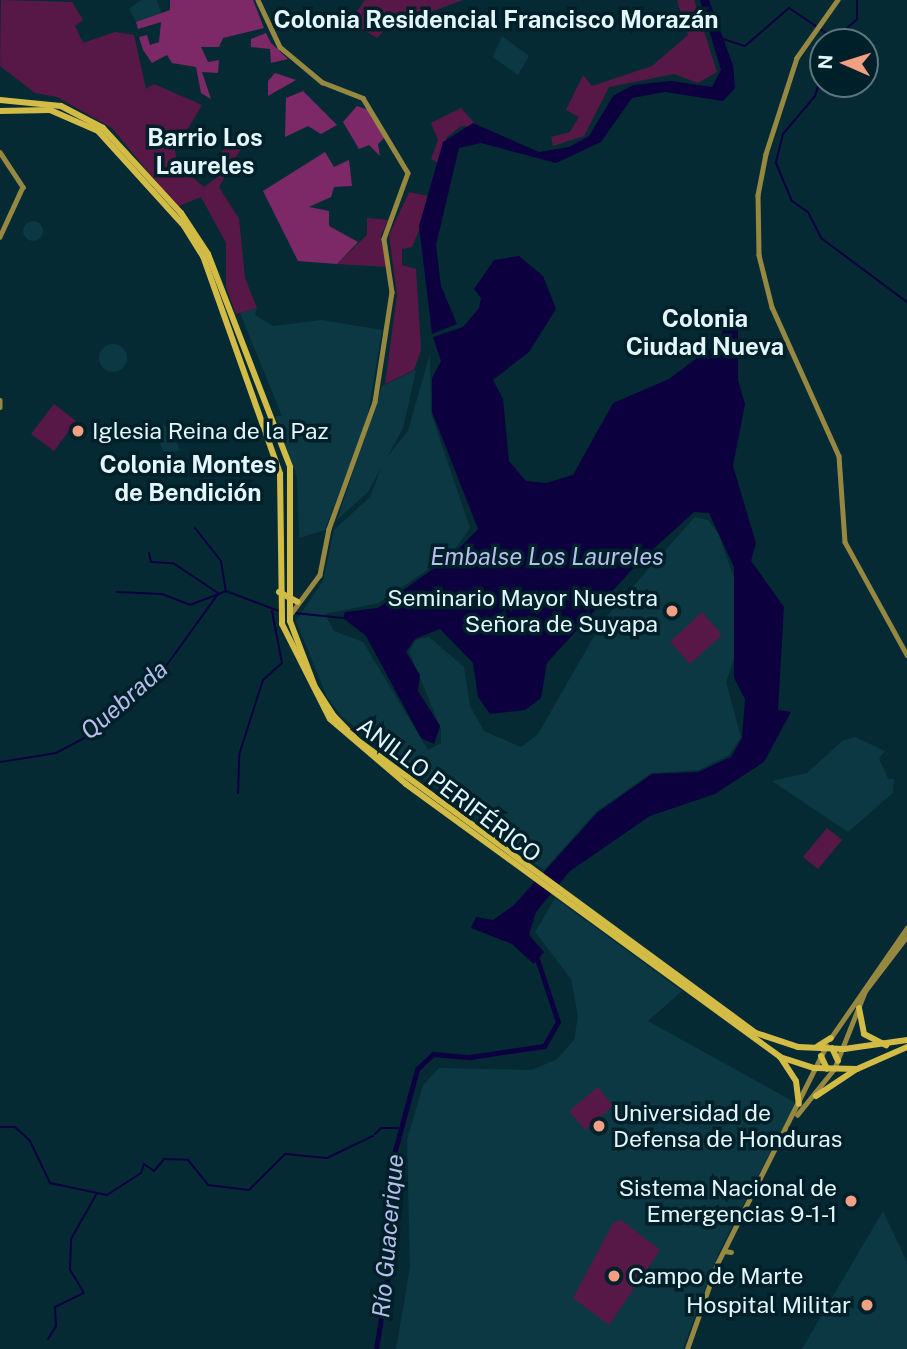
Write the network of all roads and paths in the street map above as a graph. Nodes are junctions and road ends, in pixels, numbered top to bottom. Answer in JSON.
{"nodes":[{"id":1,"x":258,"y":0,"type":"edge"},
{"id":2,"x":838,"y":0,"type":"edge"},
{"id":3,"x":0,"y":100,"type":"edge"},
{"id":4,"x":0,"y":111,"type":"edge"},
{"id":5,"x":0,"y":152,"type":"edge"},
{"id":6,"x":0,"y":237,"type":"edge"},
{"id":7,"x":282,"y":520,"type":"junction"},
{"id":8,"x":293,"y":524,"type":"junction"},
{"id":9,"x":843,"y":526,"type":"junction"},
{"id":10,"x":278,"y":587,"type":"junction"},
{"id":11,"x":288,"y":589,"type":"junction"},
{"id":12,"x":300,"y":600,"type":"junction"},
{"id":13,"x":288,"y":602,"type":"junction"},
{"id":14,"x":290,"y":621,"type":"junction"},
{"id":15,"x":906,"y":651,"type":"edge"},
{"id":16,"x":527,"y":869,"type":"junction"},
{"id":17,"x":571,"y":901,"type":"junction"},
{"id":18,"x":907,"y":928,"type":"edge"},
{"id":19,"x":907,"y":936,"type":"edge"},
{"id":20,"x":859,"y":1008,"type":"junction"},
{"id":21,"x":842,"y":1022,"type":"junction"},
{"id":22,"x":853,"y":1024,"type":"junction"},
{"id":23,"x":831,"y":1038,"type":"junction"},
{"id":24,"x":907,"y":1040,"type":"edge"},
{"id":25,"x":891,"y":1046,"type":"junction"},
{"id":26,"x":810,"y":1047,"type":"junction"},
{"id":27,"x":907,"y":1047,"type":"edge"},
{"id":28,"x":829,"y":1048,"type":"junction"},
{"id":29,"x":844,"y":1049,"type":"junction"},
{"id":30,"x":821,"y":1056,"type":"junction"},
{"id":31,"x":779,"y":1057,"type":"junction"},
{"id":32,"x":838,"y":1061,"type":"junction"},
{"id":33,"x":814,"y":1068,"type":"junction"},
{"id":34,"x":831,"y":1069,"type":"junction"},
{"id":35,"x":857,"y":1069,"type":"junction"},
{"id":36,"x":816,"y":1096,"type":"junction"},
{"id":37,"x":799,"y":1104,"type":"junction"},
{"id":38,"x":797,"y":1115,"type":"junction"},
{"id":39,"x":724,"y":1251,"type":"junction"},
{"id":40,"x":731,"y":1252,"type":"dead end"},
{"id":41,"x":687,"y":1349,"type":"edge"}],
"edges":[{"from":1,"to":12,"type":"main road"},
{"from":2,"to":9,"type":"main road"},
{"from":3,"to":8,"type":"highway","name":"ANILLO PERIFÉRICO"},
{"from":4,"to":7,"type":"highway","name":"ANILLO PERIFÉRICO"},
{"from":5,"to":6,"type":"main road"},
{"from":7,"to":8,"type":"highway"},
{"from":7,"to":10,"type":"highway","name":"ANILLO PERIFÉRICO"},
{"from":8,"to":11,"type":"highway","name":"ANILLO PERIFÉRICO"},
{"from":9,"to":15,"type":"main road"},
{"from":9,"to":15,"type":"main road"},
{"from":10,"to":13,"type":"highway"},
{"from":10,"to":16,"type":"highway","name":"ANILLO PERIFÉRICO"},
{"from":11,"to":12,"type":"main road"},
{"from":11,"to":13,"type":"highway","name":"ANILLO PERIFÉRICO"},
{"from":12,"to":13,"type":"highway"},
{"from":12,"to":14,"type":"main road"},
{"from":13,"to":14,"type":"highway","name":"ANILLO PERIFÉRICO"},
{"from":14,"to":16,"type":"highway","name":"ANILLO PERIFÉRICO"},
{"from":16,"to":17,"type":"highway","name":"ANILLO PERIFÉRICO"},
{"from":17,"to":26,"type":"highway","name":"ANILLO PERIFÉRICO"},
{"from":17,"to":31,"type":"highway","name":"ANILLO PERIFÉRICO"},
{"from":18,"to":21,"type":"main road"},
{"from":19,"to":20,"type":"main road"},
{"from":20,"to":22,"type":"main road"},
{"from":20,"to":25,"type":"highway"},
{"from":21,"to":22,"type":"main road"},
{"from":21,"to":23,"type":"main road"},
{"from":22,"to":29,"type":"main road"},
{"from":23,"to":26,"type":"highway"},
{"from":23,"to":28,"type":"main road"},
{"from":24,"to":25,"type":"highway","name":"ANILLO PERIFÉRICO"},
{"from":25,"to":29,"type":"highway","name":"ANILLO PERIFÉRICO"},
{"from":26,"to":28,"type":"highway","name":"ANILLO PERIFÉRICO"},
{"from":27,"to":35,"type":"highway","name":"ANILLO PERIFÉRICO"},
{"from":28,"to":29,"type":"highway","name":"ANILLO PERIFÉRICO"},
{"from":28,"to":30,"type":"main road"},
{"from":28,"to":32,"type":"highway"},
{"from":29,"to":32,"type":"main road"},
{"from":30,"to":33,"type":"main road"},
{"from":30,"to":34,"type":"highway"},
{"from":31,"to":33,"type":"highway","name":"ANILLO PERIFÉRICO"},
{"from":31,"to":37,"type":"highway"},
{"from":32,"to":34,"type":"main road"},
{"from":33,"to":34,"type":"highway","name":"ANILLO PERIFÉRICO"},
{"from":33,"to":37,"type":"main road"},
{"from":34,"to":35,"type":"highway","name":"ANILLO PERIFÉRICO"},
{"from":34,"to":36,"type":"main road"},
{"from":35,"to":36,"type":"highway"},
{"from":36,"to":38,"type":"main road"},
{"from":37,"to":38,"type":"main road"},
{"from":38,"to":39,"type":"main road"},
{"from":39,"to":40,"type":"main road"},
{"from":39,"to":41,"type":"main road"}]}
